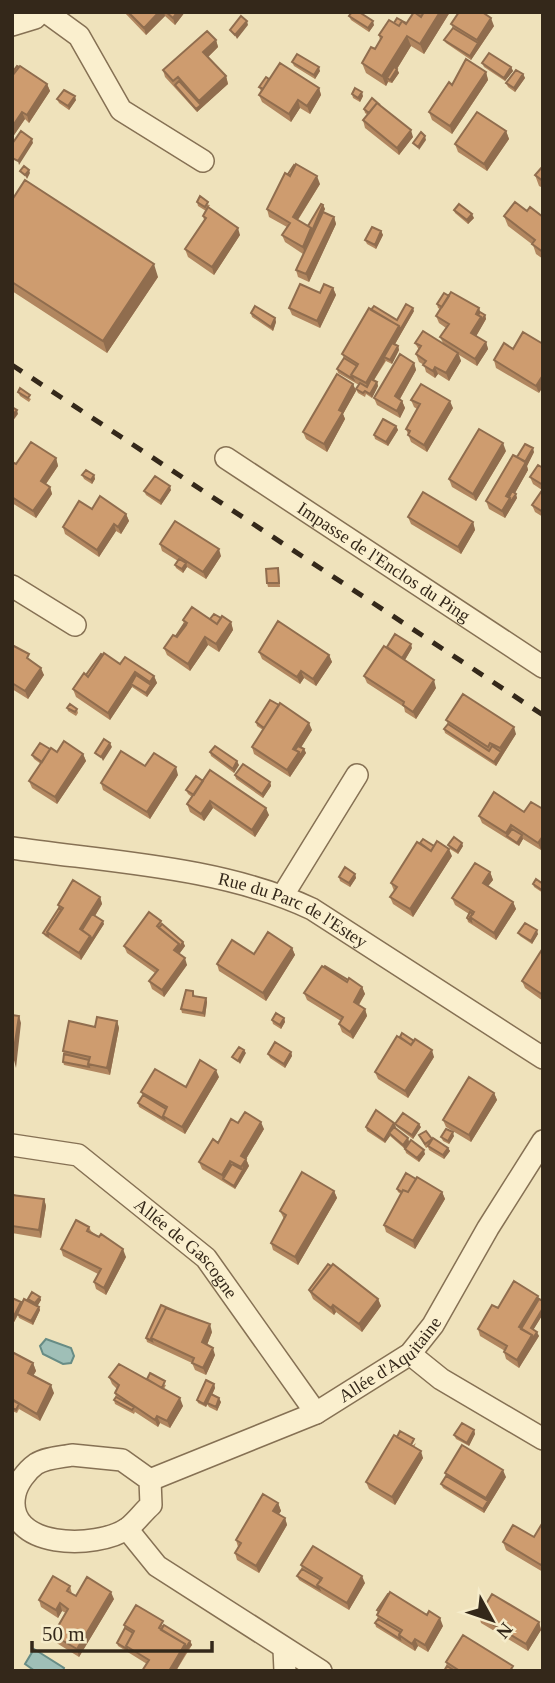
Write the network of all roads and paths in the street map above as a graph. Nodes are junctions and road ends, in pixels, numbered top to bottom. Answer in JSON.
{"nodes":[{"id":1,"x":40,"y":12,"type":"edge"},
{"id":2,"x":46,"y":12,"type":"edge"},
{"id":3,"x":12,"y":25,"type":"edge"},
{"id":4,"x":203,"y":161,"type":"dead end"},
{"id":5,"x":226,"y":457,"type":"dead end"},
{"id":6,"x":12,"y":586,"type":"edge"},
{"id":7,"x":75,"y":625,"type":"dead end"},
{"id":8,"x":543,"y":667,"type":"edge"},
{"id":9,"x":357,"y":775,"type":"dead end"},
{"id":10,"x":12,"y":848,"type":"edge"},
{"id":11,"x":283,"y":895,"type":"junction"},
{"id":12,"x":543,"y":1058,"type":"edge"},
{"id":13,"x":543,"y":1141,"type":"edge"},
{"id":14,"x":12,"y":1145,"type":"edge"},
{"id":15,"x":410,"y":1354,"type":"junction"},
{"id":16,"x":316,"y":1413,"type":"junction"},
{"id":17,"x":543,"y":1439,"type":"edge"},
{"id":18,"x":150,"y":1480,"type":"junction"},
{"id":19,"x":14,"y":1484,"type":"edge"},
{"id":20,"x":14,"y":1517,"type":"edge"},
{"id":21,"x":127,"y":1529,"type":"junction"},
{"id":22,"x":284,"y":1648,"type":"junction"},
{"id":23,"x":285,"y":1671,"type":"edge"},
{"id":24,"x":321,"y":1671,"type":"edge"}],
"edges":[{"from":1,"to":3,"type":"street"},
{"from":2,"to":4,"type":"street"},
{"from":5,"to":8,"type":"street","name":"Impasse de l'Enclos du Ping"},
{"from":6,"to":7,"type":"street"},
{"from":9,"to":11,"type":"street"},
{"from":10,"to":11,"type":"street","name":"Rue du Parc de l'Estey"},
{"from":11,"to":12,"type":"street","name":"Rue du Parc de l'Estey"},
{"from":13,"to":15,"type":"street","name":"Allée d'Aquitaine"},
{"from":14,"to":16,"type":"street","name":"Allée de Gascogne"},
{"from":15,"to":16,"type":"street","name":"Allée d'Aquitaine"},
{"from":15,"to":17,"type":"street"},
{"from":16,"to":18,"type":"street","name":"Allée d'Aquitaine"},
{"from":18,"to":19,"type":"street"},
{"from":18,"to":21,"type":"street"},
{"from":19,"to":20,"type":"street"},
{"from":20,"to":21,"type":"street"},
{"from":21,"to":22,"type":"street"},
{"from":22,"to":23,"type":"street"},
{"from":22,"to":24,"type":"street"}]}
